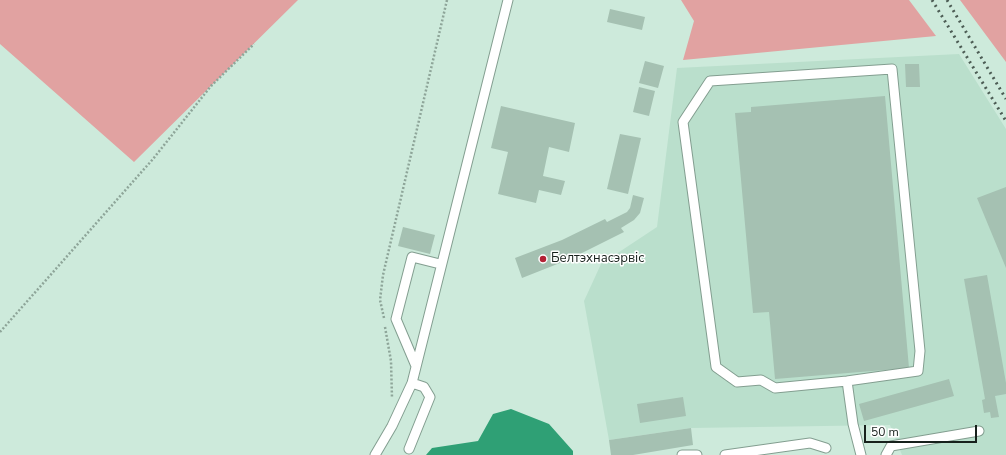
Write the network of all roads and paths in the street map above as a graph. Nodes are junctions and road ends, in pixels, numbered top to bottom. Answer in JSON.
{"nodes":[{"id":1,"x":447,"y":0,"type":"edge"},
{"id":2,"x":508,"y":0,"type":"edge"},
{"id":3,"x":254,"y":44,"type":"dead end"},
{"id":4,"x":440,"y":264,"type":"junction"},
{"id":5,"x":0,"y":332,"type":"edge"},
{"id":6,"x":416,"y":366,"type":"junction"},
{"id":7,"x":847,"y":381,"type":"junction"},
{"id":8,"x":412,"y":383,"type":"junction"},
{"id":9,"x":392,"y":405,"type":"dead end"},
{"id":10,"x":979,"y":431,"type":"dead end"},
{"id":11,"x":826,"y":448,"type":"dead end"},
{"id":12,"x":409,"y":449,"type":"dead end"},
{"id":13,"x":376,"y":455,"type":"edge"},
{"id":14,"x":682,"y":455,"type":"edge"},
{"id":15,"x":693,"y":455,"type":"edge"},
{"id":16,"x":725,"y":455,"type":"edge"},
{"id":17,"x":861,"y":455,"type":"edge"},
{"id":18,"x":886,"y":455,"type":"edge"}],
"edges":[{"from":1,"to":9,"type":"path"},
{"from":2,"to":4,"type":"lane"},
{"from":3,"to":5,"type":"path"},
{"from":4,"to":6,"type":"lane"},
{"from":4,"to":6,"type":"lane"},
{"from":6,"to":8,"type":"lane"},
{"from":7,"to":7,"type":"lane"},
{"from":7,"to":17,"type":"lane"},
{"from":8,"to":12,"type":"lane"},
{"from":8,"to":13,"type":"lane"},
{"from":10,"to":18,"type":"lane"},
{"from":11,"to":16,"type":"lane"},
{"from":14,"to":15,"type":"lane"}]}
